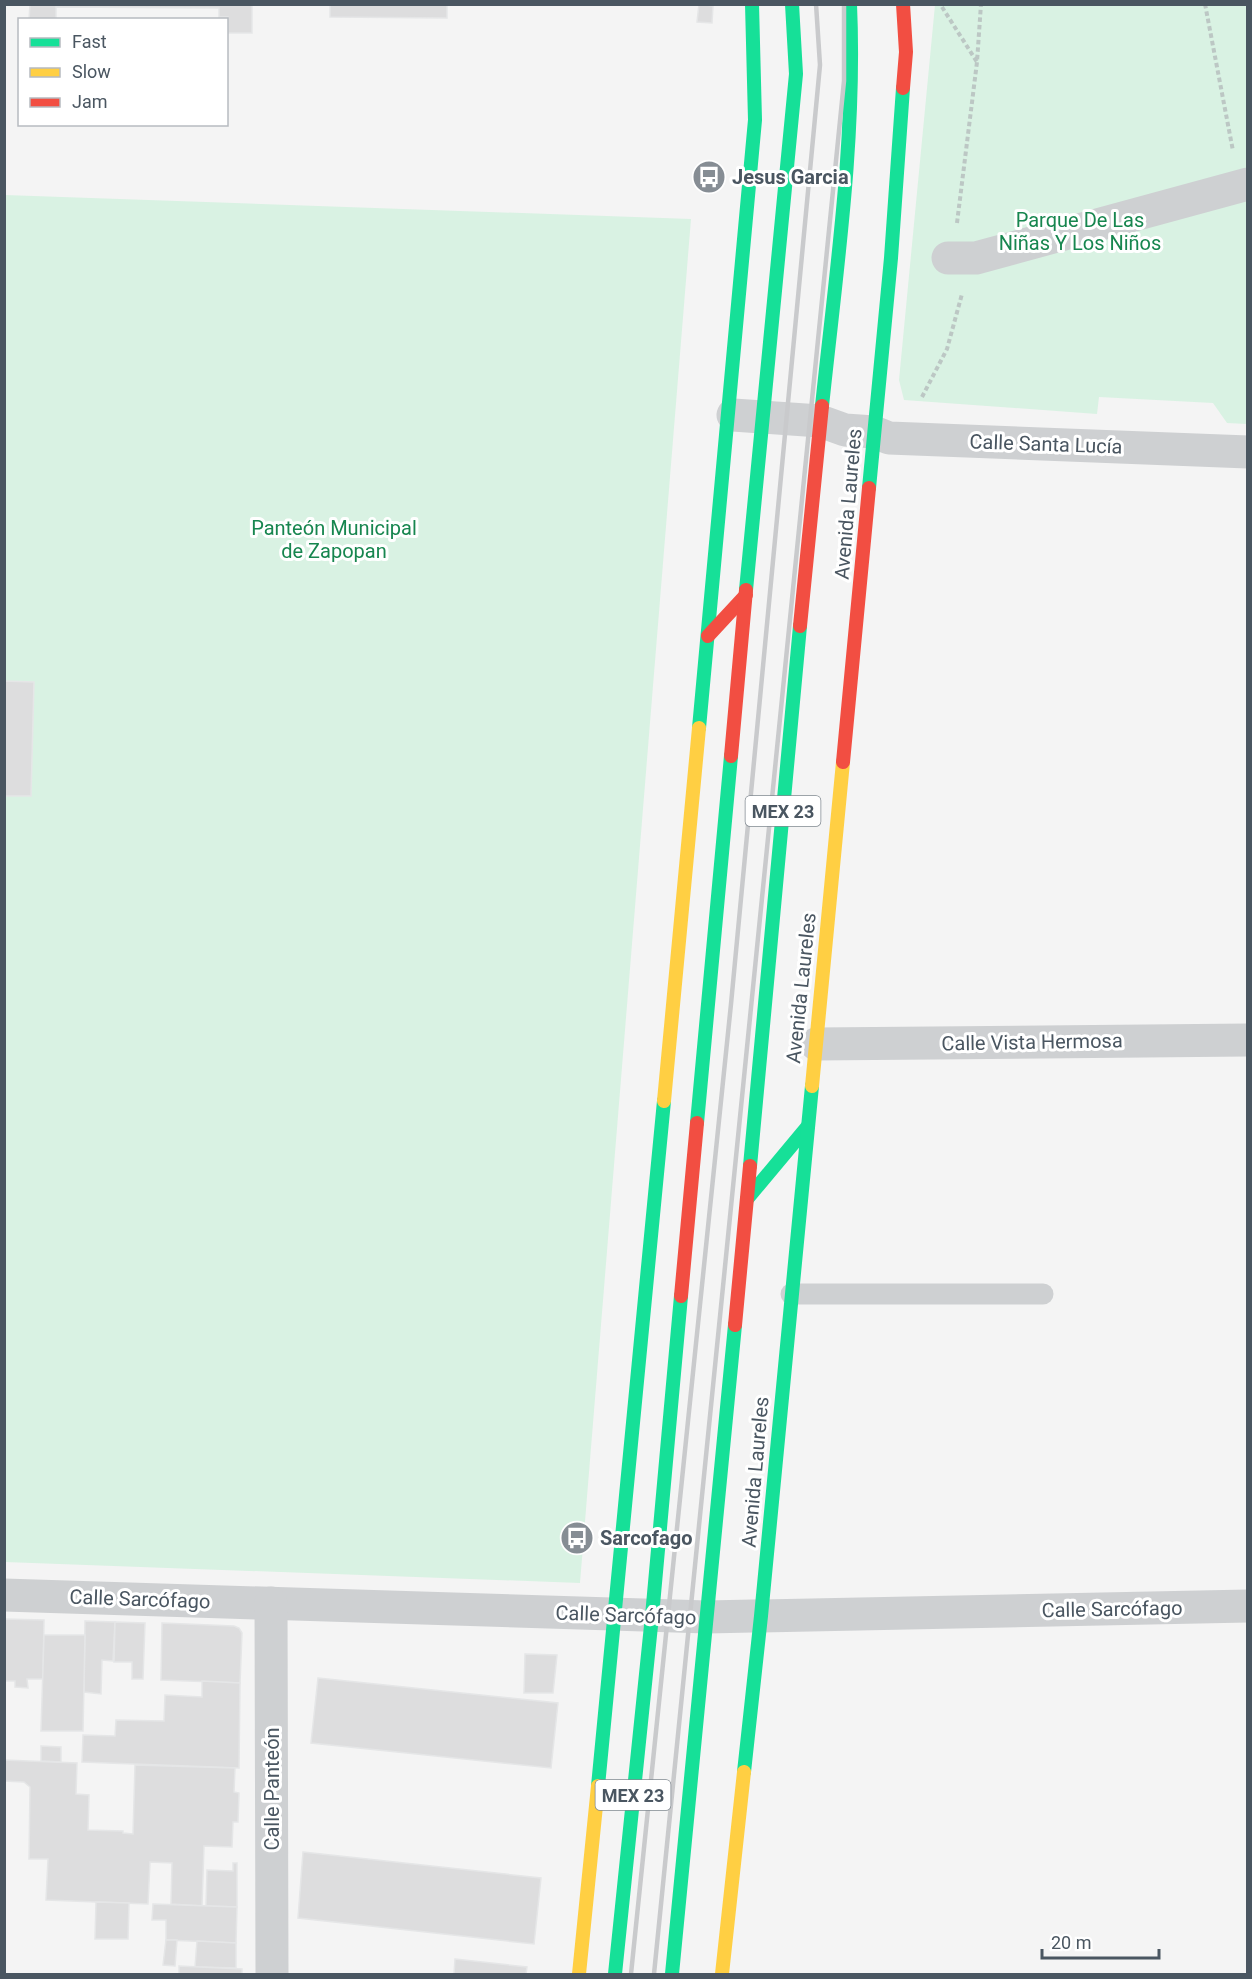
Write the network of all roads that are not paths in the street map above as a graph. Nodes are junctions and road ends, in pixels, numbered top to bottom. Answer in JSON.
{"nodes":[{"id":1,"x":752,"y":4,"type":"edge"},
{"id":2,"x":792,"y":4,"type":"edge"},
{"id":3,"x":850,"y":4,"type":"edge"},
{"id":4,"x":903,"y":4,"type":"edge"},
{"id":5,"x":915,"y":4,"type":"edge"},
{"id":6,"x":906,"y":52,"type":"junction"},
{"id":7,"x":1244,"y":185,"type":"edge"},
{"id":8,"x":957,"y":258,"type":"road end"},
{"id":9,"x":729,"y":414,"type":"junction"},
{"id":10,"x":761,"y":424,"type":"junction"},
{"id":11,"x":839,"y":430,"type":"junction"},
{"id":12,"x":1248,"y":452,"type":"edge"},
{"id":13,"x":746,"y":595,"type":"junction"},
{"id":14,"x":708,"y":636,"type":"junction"},
{"id":15,"x":1248,"y":1040,"type":"edge"},
{"id":16,"x":816,"y":1044,"type":"junction"},
{"id":17,"x":808,"y":1126,"type":"junction"},
{"id":18,"x":747,"y":1199,"type":"junction"},
{"id":19,"x":791,"y":1294,"type":"junction"},
{"id":20,"x":1043,"y":1294,"type":"dead end"},
{"id":21,"x":4,"y":1595,"type":"edge"},
{"id":22,"x":271,"y":1603,"type":"junction"},
{"id":23,"x":1248,"y":1606,"type":"edge"},
{"id":24,"x":615,"y":1616,"type":"junction"},
{"id":25,"x":652,"y":1616,"type":"junction"},
{"id":26,"x":760,"y":1616,"type":"junction"},
{"id":27,"x":707,"y":1617,"type":"junction"},
{"id":28,"x":272,"y":1974,"type":"edge"},
{"id":29,"x":579,"y":1974,"type":"edge"},
{"id":30,"x":615,"y":1974,"type":"edge"},
{"id":31,"x":672,"y":1974,"type":"edge"},
{"id":32,"x":722,"y":1974,"type":"edge"}],
"edges":[{"from":1,"to":9,"type":"main road"},
{"from":2,"to":10,"type":"main road","number":"MEX 23"},
{"from":3,"to":11,"type":"main road","name":"Avenida Laureles","number":"MEX 23"},
{"from":4,"to":6,"type":"main road","name":"Avenida Laureles"},
{"from":5,"to":6,"type":"main road"},
{"from":6,"to":11,"type":"main road","name":"Avenida Laureles"},
{"from":7,"to":8,"type":"street"},
{"from":9,"to":10,"type":"street","name":"Calle Santa Lucía"},
{"from":9,"to":14,"type":"main road"},
{"from":10,"to":11,"type":"street","name":"Calle Santa Lucía"},
{"from":10,"to":13,"type":"main road","number":"MEX 23"},
{"from":11,"to":12,"type":"street","name":"Calle Santa Lucía"},
{"from":11,"to":16,"type":"main road","name":"Avenida Laureles"},
{"from":11,"to":18,"type":"main road","name":"Avenida Laureles","number":"MEX 23"},
{"from":13,"to":14,"type":"main road"},
{"from":13,"to":25,"type":"main road","number":"MEX 23"},
{"from":14,"to":24,"type":"main road"},
{"from":15,"to":16,"type":"street","name":"Calle Vista Hermosa"},
{"from":16,"to":17,"type":"main road","name":"Avenida Laureles"},
{"from":17,"to":18,"type":"main road"},
{"from":17,"to":19,"type":"main road","name":"Avenida Laureles"},
{"from":18,"to":27,"type":"main road","name":"Avenida Laureles","number":"MEX 23"},
{"from":19,"to":20,"type":"lane"},
{"from":19,"to":26,"type":"main road","name":"Avenida Laureles"},
{"from":21,"to":22,"type":"street","name":"Calle Sarcófago"},
{"from":22,"to":24,"type":"street","name":"Calle Sarcófago"},
{"from":22,"to":28,"type":"street","name":"Calle Panteón"},
{"from":23,"to":26,"type":"street","name":"Calle Sarcófago"},
{"from":24,"to":25,"type":"street","name":"Calle Sarcófago"},
{"from":24,"to":29,"type":"main road"},
{"from":25,"to":27,"type":"street","name":"Calle Sarcófago"},
{"from":25,"to":30,"type":"main road","number":"MEX 23"},
{"from":26,"to":27,"type":"street","name":"Calle Sarcófago"},
{"from":26,"to":32,"type":"main road","name":"Avenida Laureles"},
{"from":27,"to":31,"type":"main road","name":"Avenida Laureles","number":"MEX 23"}]}
